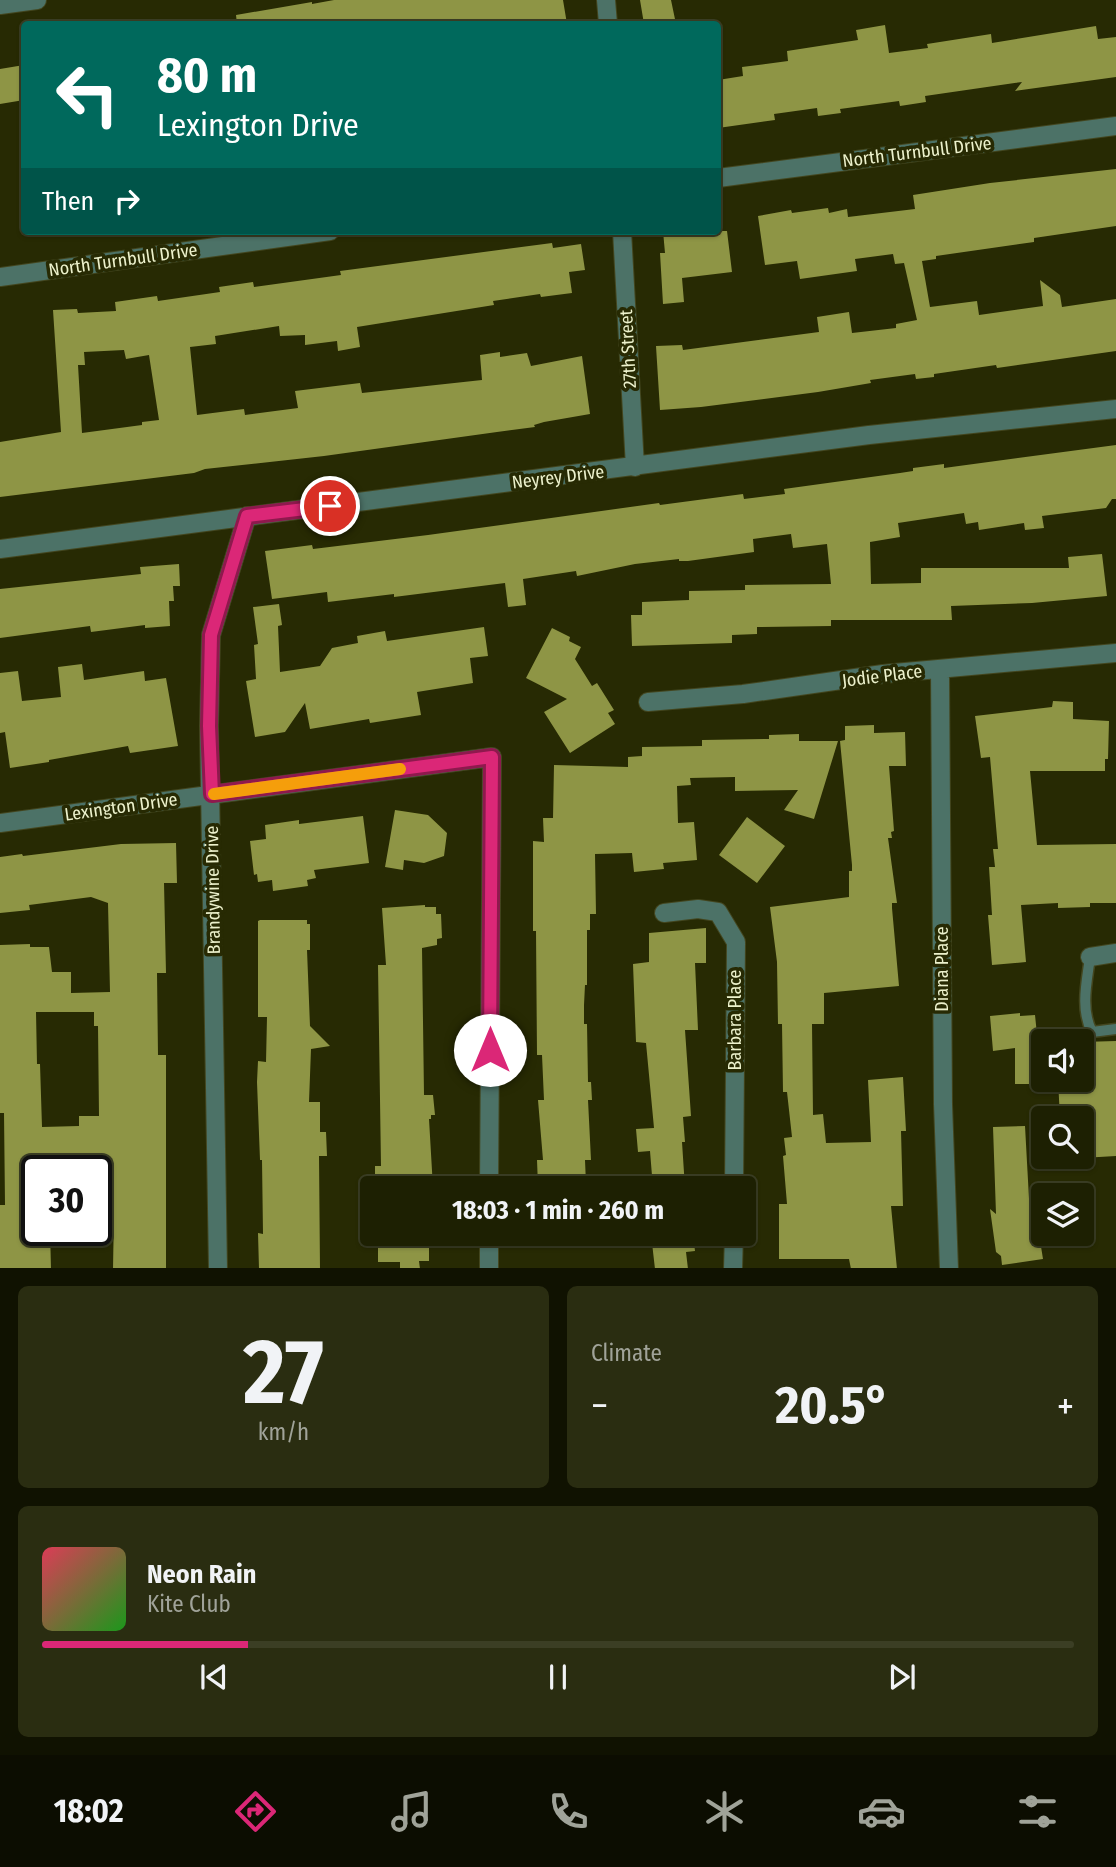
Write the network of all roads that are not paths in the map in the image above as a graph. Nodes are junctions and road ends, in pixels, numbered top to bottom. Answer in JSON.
{"nodes":[{"id":1,"x":37,"y":0,"type":"edge"},
{"id":2,"x":606,"y":0,"type":"edge"},
{"id":3,"x":0,"y":5,"type":"edge"},
{"id":4,"x":608,"y":21,"type":"edge"},
{"id":5,"x":1116,"y":126,"type":"edge"},
{"id":6,"x":721,"y":178,"type":"edge"},
{"id":7,"x":301,"y":235,"type":"edge"},
{"id":8,"x":622,"y":235,"type":"edge"},
{"id":9,"x":0,"y":277,"type":"edge"},
{"id":10,"x":1116,"y":409,"type":"edge"},
{"id":11,"x":635,"y":467,"type":"junction"},
{"id":12,"x":247,"y":516,"type":"junction"},
{"id":13,"x":0,"y":549,"type":"edge"},
{"id":14,"x":1116,"y":653,"type":"edge"},
{"id":15,"x":940,"y":669,"type":"junction"},
{"id":16,"x":648,"y":702,"type":"dead end"},
{"id":17,"x":212,"y":794,"type":"junction"},
{"id":18,"x":0,"y":823,"type":"edge"},
{"id":19,"x":664,"y":913,"type":"dead end"},
{"id":20,"x":1116,"y":953,"type":"edge"},
{"id":21,"x":1090,"y":957,"type":"joint"},
{"id":22,"x":1116,"y":1029,"type":"edge"},
{"id":23,"x":489,"y":1176,"type":"edge"},
{"id":24,"x":734,"y":1176,"type":"edge"},
{"id":25,"x":489,"y":1246,"type":"edge"},
{"id":26,"x":734,"y":1246,"type":"edge"},
{"id":27,"x":218,"y":1268,"type":"edge"},
{"id":28,"x":489,"y":1268,"type":"edge"},
{"id":29,"x":733,"y":1268,"type":"edge"},
{"id":30,"x":949,"y":1268,"type":"edge"}],
"edges":[{"from":1,"to":3,"type":"street"},
{"from":2,"to":4,"type":"street"},
{"from":5,"to":6,"type":"street","name":"North Turnbull Drive"},
{"from":7,"to":9,"type":"street","name":"North Turnbull Drive"},
{"from":8,"to":11,"type":"street","name":"27th Street"},
{"from":10,"to":11,"type":"street","name":"Neyrey Drive"},
{"from":11,"to":12,"type":"street","name":"Neyrey Drive"},
{"from":12,"to":13,"type":"street","name":"Neyrey Drive"},
{"from":12,"to":17,"type":"street","name":"Brandywine Drive"},
{"from":14,"to":15,"type":"street","name":"Jodie Place"},
{"from":15,"to":16,"type":"street","name":"Jodie Place"},
{"from":15,"to":30,"type":"street","name":"Diana Place"},
{"from":17,"to":18,"type":"street","name":"Lexington Drive"},
{"from":17,"to":23,"type":"street","name":"Lexington Drive"},
{"from":17,"to":27,"type":"street","name":"Brandywine Drive"},
{"from":19,"to":24,"type":"street","name":"Barbara Place"},
{"from":20,"to":21,"type":"street"},
{"from":21,"to":22,"type":"lane"},
{"from":25,"to":28,"type":"street"},
{"from":26,"to":29,"type":"street"}]}
